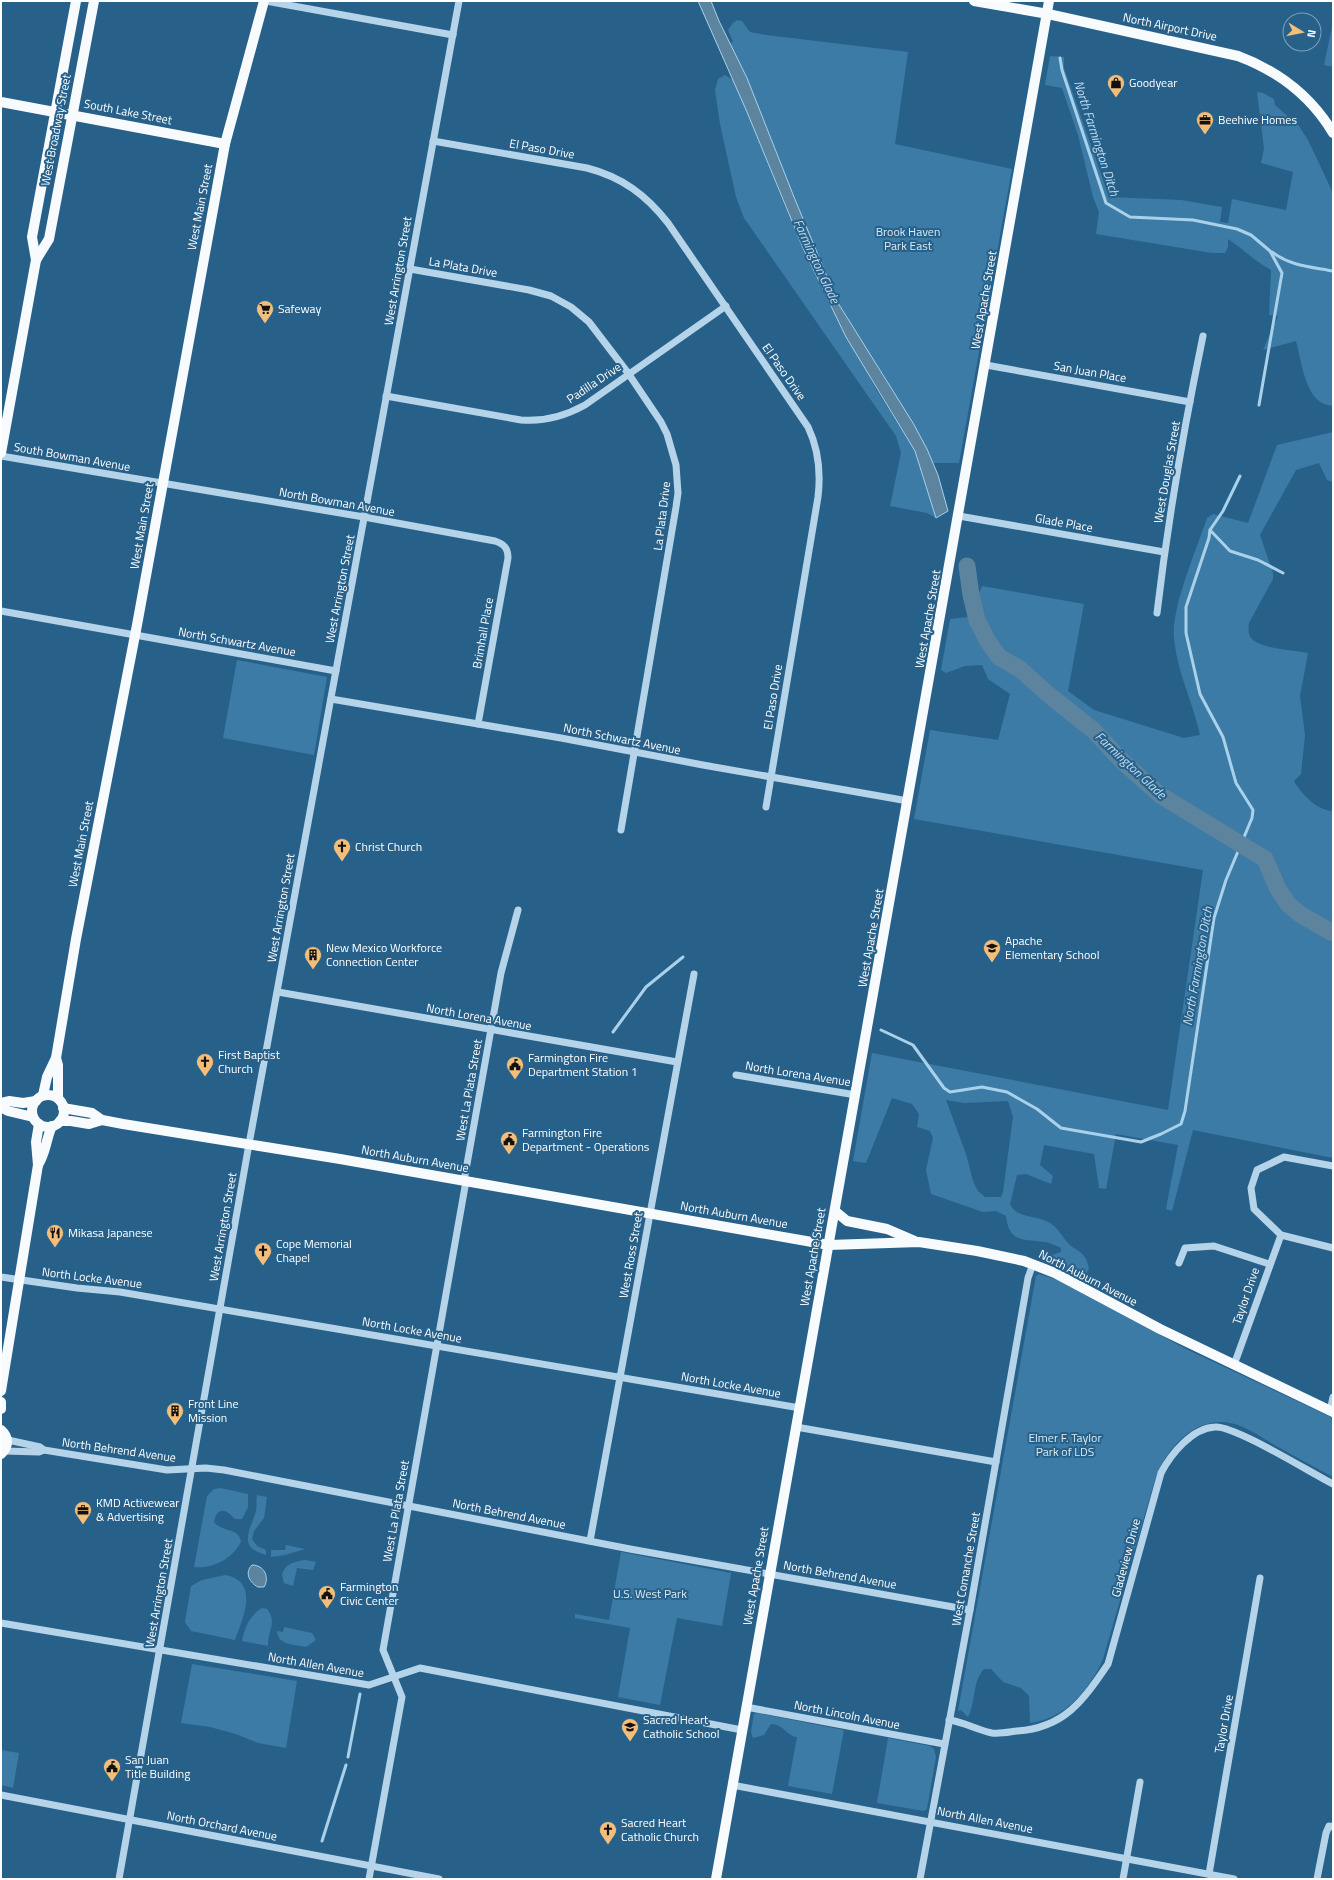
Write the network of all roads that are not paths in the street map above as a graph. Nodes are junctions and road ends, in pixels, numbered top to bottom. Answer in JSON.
{"nodes":[{"id":1,"x":76,"y":1,"type":"edge"},
{"id":2,"x":94,"y":1,"type":"edge"},
{"id":3,"x":265,"y":1,"type":"edge"},
{"id":4,"x":459,"y":1,"type":"edge"},
{"id":5,"x":974,"y":1,"type":"edge"},
{"id":6,"x":1050,"y":1,"type":"edge"},
{"id":7,"x":1048,"y":14,"type":"junction"},
{"id":8,"x":453,"y":35,"type":"junction"},
{"id":9,"x":1,"y":102,"type":"edge"},
{"id":10,"x":56,"y":112,"type":"junction"},
{"id":11,"x":72,"y":115,"type":"junction"},
{"id":12,"x":1333,"y":133,"type":"edge"},
{"id":13,"x":433,"y":141,"type":"junction"},
{"id":14,"x":225,"y":144,"type":"junction"},
{"id":15,"x":36,"y":260,"type":"junction"},
{"id":16,"x":410,"y":269,"type":"junction"},
{"id":17,"x":726,"y":306,"type":"junction"},
{"id":18,"x":1203,"y":336,"type":"dead end"},
{"id":19,"x":986,"y":364,"type":"junction"},
{"id":20,"x":628,"y":373,"type":"junction"},
{"id":21,"x":386,"y":396,"type":"junction"},
{"id":22,"x":1190,"y":402,"type":"junction"},
{"id":23,"x":1,"y":453,"type":"edge"},
{"id":24,"x":1,"y":456,"type":"edge"},
{"id":25,"x":163,"y":484,"type":"junction"},
{"id":26,"x":959,"y":516,"type":"junction"},
{"id":27,"x":364,"y":517,"type":"junction"},
{"id":28,"x":506,"y":546,"type":"joint"},
{"id":29,"x":1164,"y":552,"type":"junction"},
{"id":30,"x":1,"y":610,"type":"edge"},
{"id":31,"x":1157,"y":613,"type":"dead end"},
{"id":32,"x":134,"y":636,"type":"junction"},
{"id":33,"x":336,"y":671,"type":"junction"},
{"id":34,"x":331,"y":699,"type":"junction"},
{"id":35,"x":478,"y":724,"type":"junction"},
{"id":36,"x":635,"y":753,"type":"junction"},
{"id":37,"x":771,"y":777,"type":"junction"},
{"id":38,"x":908,"y":801,"type":"junction"},
{"id":39,"x":766,"y":807,"type":"dead end"},
{"id":40,"x":621,"y":830,"type":"dead end"},
{"id":41,"x":518,"y":910,"type":"dead end"},
{"id":42,"x":694,"y":974,"type":"dead end"},
{"id":43,"x":278,"y":992,"type":"junction"},
{"id":44,"x":491,"y":1030,"type":"junction"},
{"id":45,"x":56,"y":1058,"type":"junction"},
{"id":46,"x":677,"y":1062,"type":"junction"},
{"id":47,"x":736,"y":1075,"type":"dead end"},
{"id":48,"x":856,"y":1095,"type":"junction"},
{"id":49,"x":40,"y":1098,"type":"junction"},
{"id":50,"x":58,"y":1098,"type":"junction"},
{"id":51,"x":1,"y":1103,"type":"edge"},
{"id":52,"x":1,"y":1107,"type":"edge"},
{"id":53,"x":63,"y":1108,"type":"junction"},
{"id":54,"x":102,"y":1120,"type":"junction"},
{"id":55,"x":36,"y":1121,"type":"junction"},
{"id":56,"x":56,"y":1124,"type":"junction"},
{"id":57,"x":249,"y":1144,"type":"junction"},
{"id":58,"x":38,"y":1165,"type":"junction"},
{"id":59,"x":1333,"y":1166,"type":"edge"},
{"id":60,"x":465,"y":1181,"type":"junction"},
{"id":61,"x":835,"y":1211,"type":"junction"},
{"id":62,"x":650,"y":1214,"type":"junction"},
{"id":63,"x":1281,"y":1235,"type":"junction"},
{"id":64,"x":919,"y":1242,"type":"junction"},
{"id":65,"x":829,"y":1245,"type":"junction"},
{"id":66,"x":1333,"y":1248,"type":"edge"},
{"id":67,"x":1179,"y":1263,"type":"dead end"},
{"id":68,"x":1033,"y":1264,"type":"junction"},
{"id":69,"x":1269,"y":1264,"type":"junction"},
{"id":70,"x":1,"y":1277,"type":"edge"},
{"id":71,"x":19,"y":1280,"type":"junction"},
{"id":72,"x":220,"y":1308,"type":"junction"},
{"id":73,"x":437,"y":1346,"type":"junction"},
{"id":74,"x":1234,"y":1365,"type":"junction"},
{"id":75,"x":620,"y":1377,"type":"junction"},
{"id":76,"x":1,"y":1391,"type":"edge"},
{"id":77,"x":1333,"y":1397,"type":"edge"},
{"id":78,"x":1,"y":1402,"type":"edge"},
{"id":79,"x":800,"y":1408,"type":"junction"},
{"id":80,"x":1,"y":1409,"type":"edge"},
{"id":81,"x":1332,"y":1412,"type":"edge"},
{"id":82,"x":796,"y":1427,"type":"junction"},
{"id":83,"x":1,"y":1429,"type":"edge"},
{"id":84,"x":8,"y":1440,"type":"junction"},
{"id":85,"x":44,"y":1450,"type":"junction"},
{"id":86,"x":3,"y":1453,"type":"edge"},
{"id":87,"x":996,"y":1462,"type":"junction"},
{"id":88,"x":192,"y":1470,"type":"junction"},
{"id":89,"x":1333,"y":1484,"type":"edge"},
{"id":90,"x":408,"y":1506,"type":"junction"},
{"id":91,"x":590,"y":1541,"type":"junction"},
{"id":92,"x":770,"y":1574,"type":"junction"},
{"id":93,"x":1260,"y":1578,"type":"dead end"},
{"id":94,"x":970,"y":1610,"type":"junction"},
{"id":95,"x":1,"y":1623,"type":"edge"},
{"id":96,"x":161,"y":1649,"type":"junction"},
{"id":97,"x":394,"y":1677,"type":"junction"},
{"id":98,"x":746,"y":1707,"type":"junction"},
{"id":99,"x":949,"y":1720,"type":"junction"},
{"id":100,"x":742,"y":1730,"type":"junction"},
{"id":101,"x":944,"y":1744,"type":"junction"},
{"id":102,"x":1140,"y":1782,"type":"dead end"},
{"id":103,"x":732,"y":1785,"type":"junction"},
{"id":104,"x":1,"y":1795,"type":"edge"},
{"id":105,"x":129,"y":1820,"type":"junction"},
{"id":106,"x":931,"y":1821,"type":"junction"},
{"id":107,"x":1333,"y":1827,"type":"edge"},
{"id":108,"x":1126,"y":1858,"type":"junction"},
{"id":109,"x":371,"y":1866,"type":"junction"},
{"id":110,"x":1209,"y":1874,"type":"junction"},
{"id":111,"x":119,"y":1879,"type":"edge"},
{"id":112,"x":368,"y":1879,"type":"edge"},
{"id":113,"x":439,"y":1879,"type":"edge"},
{"id":114,"x":716,"y":1879,"type":"edge"},
{"id":115,"x":920,"y":1879,"type":"edge"},
{"id":116,"x":1123,"y":1879,"type":"edge"},
{"id":117,"x":1234,"y":1879,"type":"edge"},
{"id":118,"x":1317,"y":1879,"type":"edge"}],
"edges":[{"from":1,"to":10,"type":"main road","name":"West Broadway Street"},
{"from":2,"to":11,"type":"main road","name":"West Broadway Street"},
{"from":3,"to":8,"type":"street"},
{"from":3,"to":14,"type":"main road","name":"West Main Street"},
{"from":4,"to":8,"type":"street","name":"West Arrington Street"},
{"from":5,"to":7,"type":"main road","name":"North Airport Drive"},
{"from":6,"to":7,"type":"main road","name":"West Apache Street"},
{"from":7,"to":12,"type":"main road","name":"North Airport Drive"},
{"from":7,"to":19,"type":"main road","name":"West Apache Street"},
{"from":8,"to":13,"type":"street","name":"West Arrington Street"},
{"from":9,"to":10,"type":"main road","name":"South Lake Street"},
{"from":10,"to":11,"type":"main road","name":"South Lake Street"},
{"from":10,"to":15,"type":"main road","name":"West Broadway Street"},
{"from":11,"to":14,"type":"main road","name":"South Lake Street"},
{"from":11,"to":15,"type":"main road","name":"West Broadway Street"},
{"from":13,"to":16,"type":"street","name":"West Arrington Street"},
{"from":13,"to":17,"type":"street","name":"El Paso Drive"},
{"from":14,"to":25,"type":"main road","name":"West Main Street"},
{"from":15,"to":23,"type":"main road","name":"West Broadway Street"},
{"from":16,"to":20,"type":"street","name":"La Plata Drive"},
{"from":16,"to":21,"type":"street","name":"West Arrington Street"},
{"from":17,"to":20,"type":"street","name":"Padilla Drive"},
{"from":17,"to":37,"type":"street","name":"El Paso Drive"},
{"from":18,"to":22,"type":"street","name":"West Douglas Street"},
{"from":19,"to":22,"type":"street","name":"San Juan Place"},
{"from":19,"to":26,"type":"main road","name":"West Apache Street"},
{"from":20,"to":21,"type":"street","name":"Padilla Drive"},
{"from":20,"to":36,"type":"street","name":"La Plata Drive"},
{"from":21,"to":27,"type":"street","name":"West Arrington Street"},
{"from":22,"to":29,"type":"street","name":"West Douglas Street"},
{"from":24,"to":25,"type":"street","name":"South Bowman Avenue"},
{"from":25,"to":27,"type":"street","name":"North Bowman Avenue"},
{"from":25,"to":32,"type":"main road","name":"West Main Street"},
{"from":26,"to":29,"type":"street","name":"Glade Place"},
{"from":26,"to":38,"type":"main road","name":"West Apache Street"},
{"from":27,"to":28,"type":"street","name":"North Bowman Avenue"},
{"from":27,"to":33,"type":"street","name":"West Arrington Street"},
{"from":28,"to":35,"type":"street","name":"Brimhall Place"},
{"from":29,"to":31,"type":"street","name":"West Douglas Street"},
{"from":30,"to":32,"type":"street","name":"North Schwartz Avenue"},
{"from":32,"to":33,"type":"street","name":"North Schwartz Avenue"},
{"from":32,"to":45,"type":"main road","name":"West Main Street"},
{"from":33,"to":34,"type":"street","name":"West Arrington Street"},
{"from":34,"to":35,"type":"street","name":"North Schwartz Avenue"},
{"from":34,"to":43,"type":"street","name":"West Arrington Street"},
{"from":35,"to":36,"type":"street","name":"North Schwartz Avenue"},
{"from":36,"to":37,"type":"street","name":"North Schwartz Avenue"},
{"from":36,"to":40,"type":"street","name":"La Plata Drive"},
{"from":37,"to":38,"type":"street","name":"North Schwartz Avenue"},
{"from":37,"to":39,"type":"street","name":"El Paso Drive"},
{"from":38,"to":48,"type":"main road","name":"West Apache Street"},
{"from":41,"to":44,"type":"street","name":"West La Plata Street"},
{"from":42,"to":46,"type":"street","name":"West Ross Street"},
{"from":43,"to":44,"type":"street","name":"North Lorena Avenue"},
{"from":43,"to":57,"type":"street","name":"West Arrington Street"},
{"from":44,"to":46,"type":"street","name":"North Lorena Avenue"},
{"from":44,"to":60,"type":"street","name":"West La Plata Street"},
{"from":45,"to":49,"type":"main road","name":"West Main Street"},
{"from":45,"to":50,"type":"main road","name":"West Main Street"},
{"from":46,"to":62,"type":"street","name":"West Ross Street"},
{"from":47,"to":48,"type":"street","name":"North Lorena Avenue"},
{"from":48,"to":61,"type":"main road","name":"West Apache Street"},
{"from":49,"to":50,"type":"main road"},
{"from":49,"to":51,"type":"main road"},
{"from":49,"to":55,"type":"main road"},
{"from":50,"to":53,"type":"main road"},
{"from":52,"to":55,"type":"main road"},
{"from":53,"to":54,"type":"main road","name":"North Auburn Avenue"},
{"from":53,"to":56,"type":"main road"},
{"from":54,"to":56,"type":"main road","name":"North Auburn Avenue"},
{"from":54,"to":57,"type":"main road","name":"North Auburn Avenue"},
{"from":55,"to":56,"type":"main road"},
{"from":55,"to":58,"type":"main road"},
{"from":56,"to":58,"type":"main road"},
{"from":57,"to":60,"type":"main road","name":"North Auburn Avenue"},
{"from":57,"to":72,"type":"street","name":"West Arrington Street"},
{"from":58,"to":71,"type":"main road"},
{"from":59,"to":63,"type":"street"},
{"from":60,"to":62,"type":"main road","name":"North Auburn Avenue"},
{"from":60,"to":73,"type":"street","name":"West La Plata Street"},
{"from":61,"to":64,"type":"main road"},
{"from":61,"to":65,"type":"main road","name":"West Apache Street"},
{"from":62,"to":65,"type":"main road","name":"North Auburn Avenue"},
{"from":62,"to":75,"type":"street","name":"West Ross Street"},
{"from":63,"to":66,"type":"street"},
{"from":63,"to":69,"type":"street","name":"Taylor Drive"},
{"from":64,"to":65,"type":"main road","name":"North Auburn Avenue"},
{"from":64,"to":68,"type":"main road","name":"North Auburn Avenue"},
{"from":65,"to":79,"type":"main road","name":"West Apache Street"},
{"from":67,"to":69,"type":"street"},
{"from":68,"to":74,"type":"main road","name":"North Auburn Avenue"},
{"from":68,"to":87,"type":"street","name":"West Comanche Street"},
{"from":69,"to":74,"type":"street","name":"Taylor Drive"},
{"from":70,"to":71,"type":"street","name":"North Locke Avenue"},
{"from":71,"to":72,"type":"street","name":"North Locke Avenue"},
{"from":71,"to":76,"type":"main road"},
{"from":72,"to":73,"type":"street","name":"North Locke Avenue"},
{"from":72,"to":88,"type":"street","name":"West Arrington Street"},
{"from":73,"to":75,"type":"street","name":"North Locke Avenue"},
{"from":73,"to":90,"type":"street","name":"West La Plata Street"},
{"from":74,"to":81,"type":"main road","name":"North Auburn Avenue"},
{"from":75,"to":79,"type":"street","name":"North Locke Avenue"},
{"from":75,"to":91,"type":"street","name":"West Ross Street"},
{"from":77,"to":81,"type":"street"},
{"from":78,"to":80,"type":"main road"},
{"from":79,"to":82,"type":"main road","name":"West Apache Street"},
{"from":82,"to":87,"type":"street"},
{"from":82,"to":92,"type":"main road","name":"West Apache Street"},
{"from":83,"to":84,"type":"main road"},
{"from":84,"to":85,"type":"street","name":"North Behrend Avenue"},
{"from":84,"to":86,"type":"main road"},
{"from":85,"to":86,"type":"street","name":"North Behrend Avenue"},
{"from":85,"to":88,"type":"street","name":"North Behrend Avenue"},
{"from":87,"to":94,"type":"street","name":"West Comanche Street"},
{"from":88,"to":90,"type":"street","name":"North Behrend Avenue"},
{"from":88,"to":96,"type":"street","name":"West Arrington Street"},
{"from":89,"to":99,"type":"street","name":"Gladeview Drive"},
{"from":90,"to":91,"type":"street","name":"North Behrend Avenue"},
{"from":90,"to":97,"type":"street","name":"West La Plata Street"},
{"from":91,"to":92,"type":"street","name":"North Behrend Avenue"},
{"from":92,"to":94,"type":"street","name":"North Behrend Avenue"},
{"from":92,"to":98,"type":"main road","name":"West Apache Street"},
{"from":93,"to":110,"type":"street","name":"Taylor Drive"},
{"from":94,"to":99,"type":"street","name":"West Comanche Street"},
{"from":95,"to":96,"type":"street","name":"North Allen Avenue"},
{"from":96,"to":97,"type":"street","name":"North Allen Avenue"},
{"from":96,"to":105,"type":"street","name":"West Arrington Street"},
{"from":97,"to":100,"type":"street","name":"North Allen Avenue"},
{"from":97,"to":109,"type":"street","name":"West La Plata Street"},
{"from":98,"to":100,"type":"main road","name":"West Apache Street"},
{"from":98,"to":101,"type":"street","name":"North Lincoln Avenue"},
{"from":99,"to":101,"type":"street","name":"West Comanche Street"},
{"from":100,"to":103,"type":"main road","name":"West Apache Street"},
{"from":101,"to":106,"type":"street","name":"West Comanche Street"},
{"from":102,"to":108,"type":"street"},
{"from":103,"to":106,"type":"street","name":"North Allen Avenue"},
{"from":103,"to":114,"type":"main road","name":"West Apache Street"},
{"from":104,"to":105,"type":"street","name":"North Orchard Avenue"},
{"from":105,"to":109,"type":"street","name":"North Orchard Avenue"},
{"from":105,"to":111,"type":"street","name":"West Arrington Street"},
{"from":106,"to":108,"type":"street","name":"North Allen Avenue"},
{"from":106,"to":115,"type":"street","name":"West Comanche Street"},
{"from":107,"to":118,"type":"street"},
{"from":108,"to":110,"type":"street","name":"North Allen Avenue"},
{"from":108,"to":116,"type":"street"},
{"from":109,"to":112,"type":"street","name":"West La Plata Street"},
{"from":109,"to":113,"type":"street","name":"North Orchard Avenue"},
{"from":110,"to":117,"type":"street","name":"North Allen Avenue"}]}
